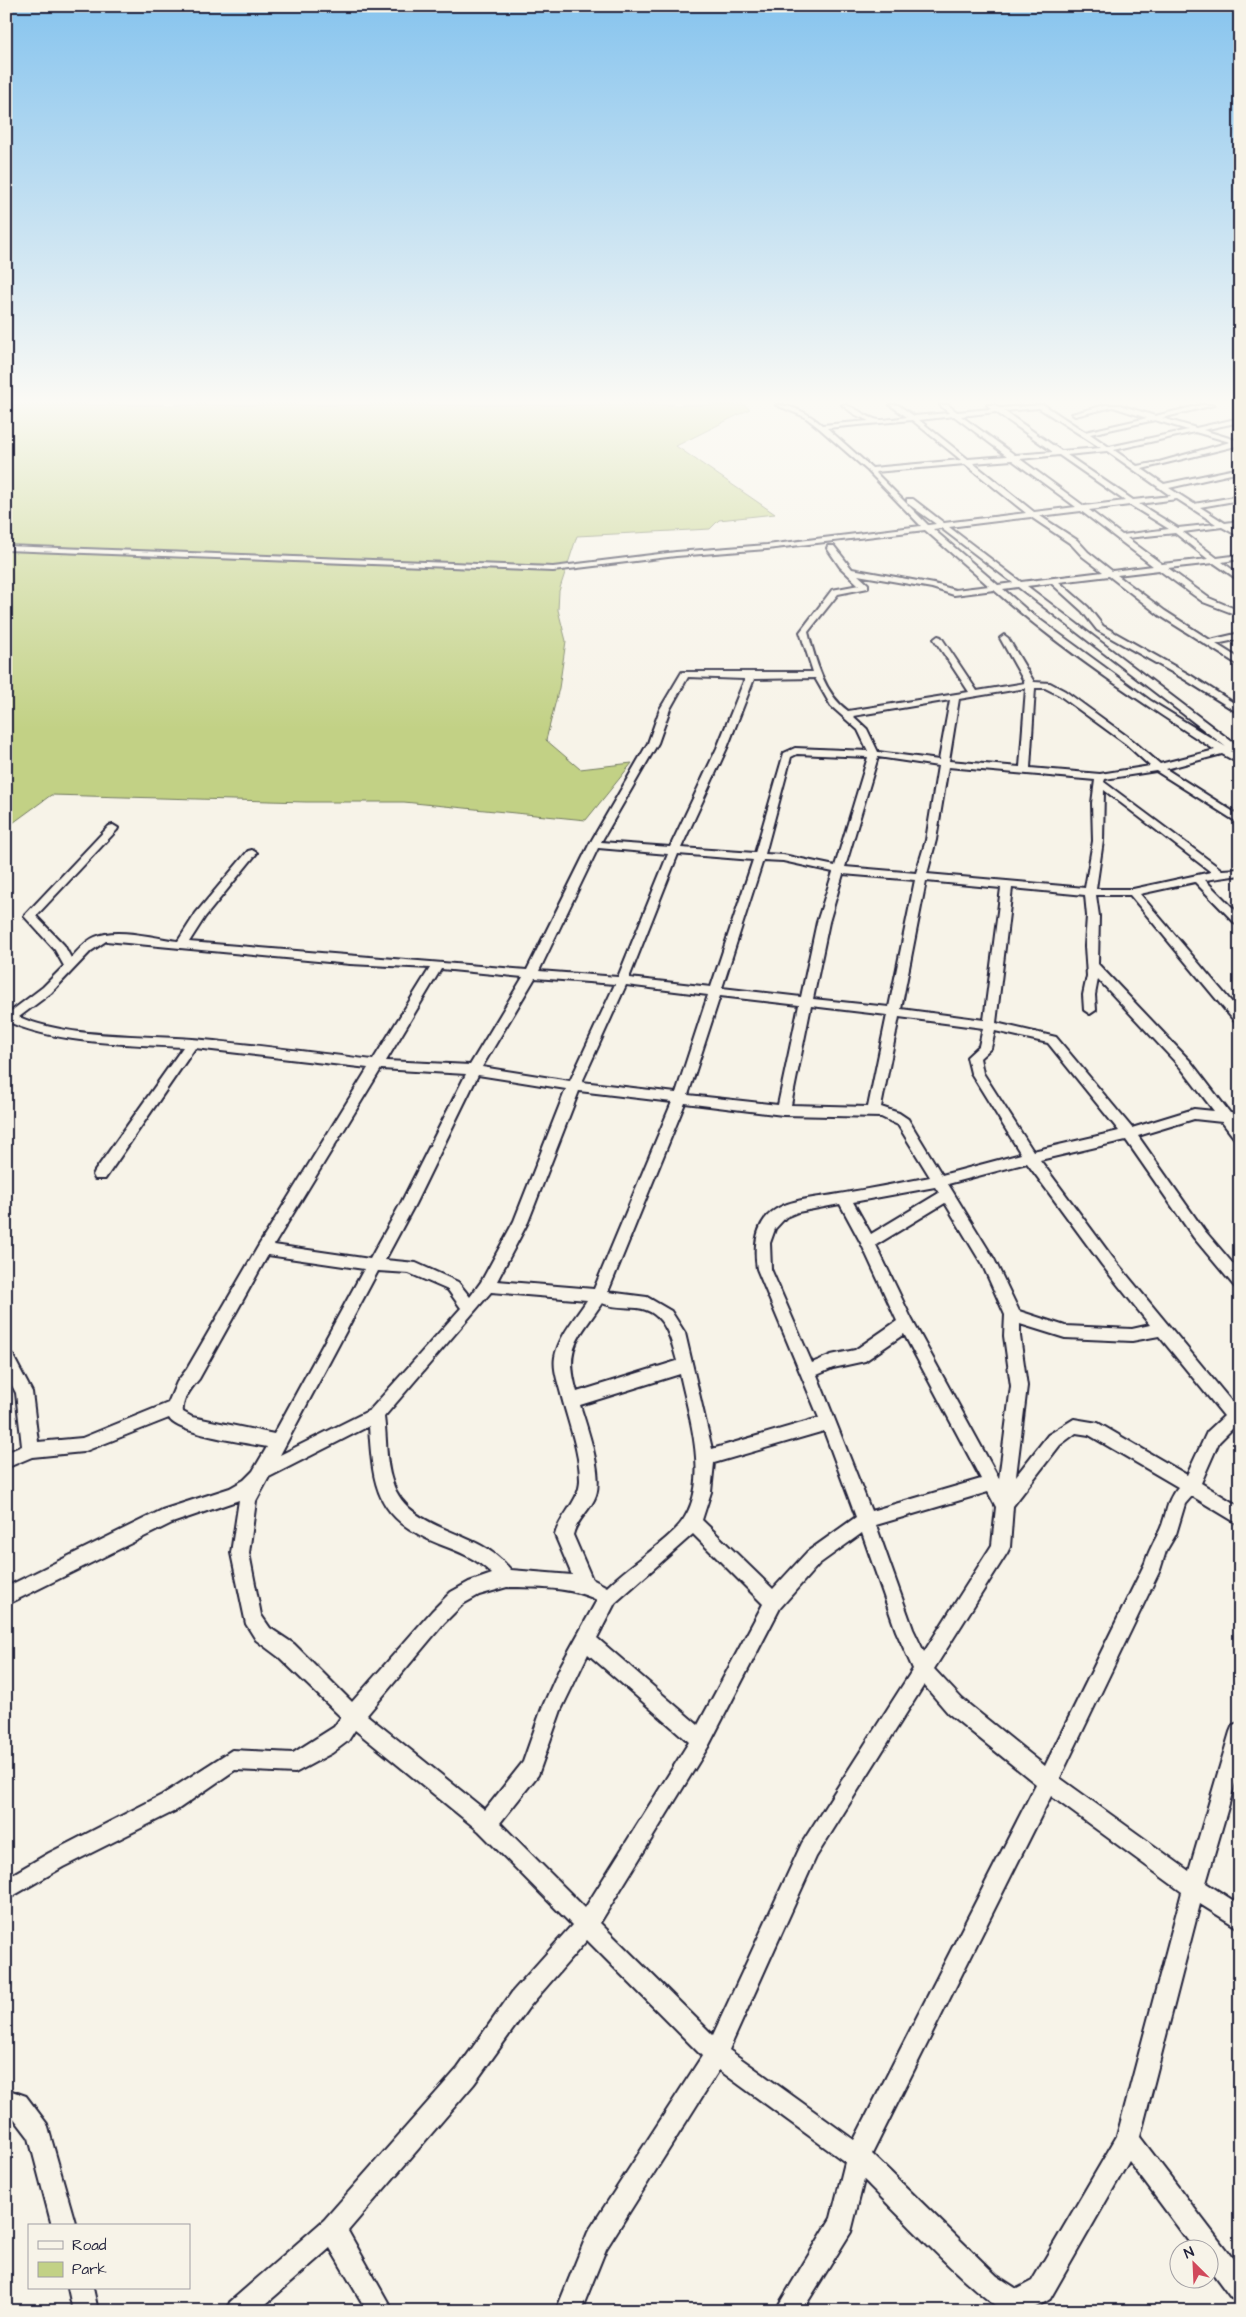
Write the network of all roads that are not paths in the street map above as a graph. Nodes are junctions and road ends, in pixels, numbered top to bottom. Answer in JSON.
{"nodes":[{"id":1,"x":912,"y":513,"type":"edge"},
{"id":2,"x":926,"y":513,"type":"edge"},
{"id":3,"x":1029,"y":513,"type":"edge"},
{"id":4,"x":1053,"y":513,"type":"edge"},
{"id":5,"x":1088,"y":513,"type":"edge"},
{"id":6,"x":1149,"y":513,"type":"edge"},
{"id":7,"x":1204,"y":513,"type":"edge"},
{"id":8,"x":1033,"y":516,"type":"junction"},
{"id":9,"x":1240,"y":523,"type":"edge"},
{"id":10,"x":1223,"y":525,"type":"junction"},
{"id":11,"x":925,"y":526,"type":"junction"},
{"id":12,"x":1176,"y":530,"type":"junction"},
{"id":13,"x":1240,"y":535,"type":"edge"},
{"id":14,"x":1120,"y":537,"type":"junction"},
{"id":15,"x":6,"y":548,"type":"edge"},
{"id":16,"x":831,"y":548,"type":"dead end"},
{"id":17,"x":1240,"y":557,"type":"edge"},
{"id":18,"x":1215,"y":561,"type":"junction"},
{"id":19,"x":1163,"y":567,"type":"junction"},
{"id":20,"x":850,"y":571,"type":"junction"},
{"id":21,"x":1110,"y":573,"type":"junction"},
{"id":22,"x":1240,"y":579,"type":"edge"},
{"id":23,"x":1053,"y":581,"type":"junction"},
{"id":24,"x":995,"y":589,"type":"junction"},
{"id":25,"x":1240,"y":614,"type":"edge"},
{"id":26,"x":1240,"y":636,"type":"edge"},
{"id":27,"x":1004,"y":638,"type":"dead end"},
{"id":28,"x":938,"y":639,"type":"dead end"},
{"id":29,"x":1208,"y":643,"type":"junction"},
{"id":30,"x":1240,"y":663,"type":"edge"},
{"id":31,"x":1163,"y":665,"type":"junction"},
{"id":32,"x":1105,"y":672,"type":"junction"},
{"id":33,"x":819,"y":675,"type":"junction"},
{"id":34,"x":749,"y":676,"type":"junction"},
{"id":35,"x":1031,"y":684,"type":"junction"},
{"id":36,"x":975,"y":694,"type":"junction"},
{"id":37,"x":955,"y":697,"type":"junction"},
{"id":38,"x":1240,"y":711,"type":"edge"},
{"id":39,"x":846,"y":714,"type":"junction"},
{"id":40,"x":1240,"y":746,"type":"edge"},
{"id":41,"x":1222,"y":750,"type":"junction"},
{"id":42,"x":1240,"y":753,"type":"edge"},
{"id":43,"x":874,"y":754,"type":"junction"},
{"id":44,"x":1240,"y":762,"type":"edge"},
{"id":45,"x":944,"y":764,"type":"junction"},
{"id":46,"x":1158,"y":768,"type":"junction"},
{"id":47,"x":1025,"y":770,"type":"junction"},
{"id":48,"x":1100,"y":780,"type":"junction"},
{"id":49,"x":1240,"y":821,"type":"edge"},
{"id":50,"x":113,"y":828,"type":"dead end"},
{"id":51,"x":594,"y":845,"type":"junction"},
{"id":52,"x":674,"y":851,"type":"junction"},
{"id":53,"x":252,"y":853,"type":"dead end"},
{"id":54,"x":759,"y":857,"type":"junction"},
{"id":55,"x":839,"y":870,"type":"junction"},
{"id":56,"x":1240,"y":872,"type":"edge"},
{"id":57,"x":1220,"y":873,"type":"junction"},
{"id":58,"x":921,"y":876,"type":"junction"},
{"id":59,"x":1197,"y":878,"type":"junction"},
{"id":60,"x":1007,"y":885,"type":"junction"},
{"id":61,"x":1090,"y":892,"type":"junction"},
{"id":62,"x":1133,"y":892,"type":"junction"},
{"id":63,"x":1240,"y":922,"type":"edge"},
{"id":64,"x":181,"y":945,"type":"junction"},
{"id":65,"x":438,"y":965,"type":"junction"},
{"id":66,"x":1092,"y":965,"type":"junction"},
{"id":67,"x":70,"y":967,"type":"junction"},
{"id":68,"x":531,"y":974,"type":"junction"},
{"id":69,"x":622,"y":981,"type":"junction"},
{"id":70,"x":715,"y":992,"type":"junction"},
{"id":71,"x":805,"y":1001,"type":"junction"},
{"id":72,"x":1090,"y":1010,"type":"dead end"},
{"id":73,"x":895,"y":1012,"type":"junction"},
{"id":74,"x":9,"y":1020,"type":"edge"},
{"id":75,"x":1240,"y":1020,"type":"edge"},
{"id":76,"x":990,"y":1025,"type":"junction"},
{"id":77,"x":192,"y":1043,"type":"junction"},
{"id":78,"x":379,"y":1065,"type":"junction"},
{"id":79,"x":474,"y":1070,"type":"junction"},
{"id":80,"x":574,"y":1086,"type":"junction"},
{"id":81,"x":681,"y":1097,"type":"junction"},
{"id":82,"x":783,"y":1110,"type":"junction"},
{"id":83,"x":874,"y":1111,"type":"junction"},
{"id":84,"x":1233,"y":1118,"type":"edge"},
{"id":85,"x":1128,"y":1134,"type":"junction"},
{"id":86,"x":1240,"y":1136,"type":"edge"},
{"id":87,"x":1030,"y":1157,"type":"junction"},
{"id":88,"x":100,"y":1175,"type":"dead end"},
{"id":89,"x":939,"y":1181,"type":"junction"},
{"id":90,"x":948,"y":1195,"type":"junction"},
{"id":91,"x":844,"y":1199,"type":"junction"},
{"id":92,"x":868,"y":1243,"type":"junction"},
{"id":93,"x":264,"y":1250,"type":"junction"},
{"id":94,"x":374,"y":1264,"type":"junction"},
{"id":95,"x":1240,"y":1283,"type":"edge"},
{"id":96,"x":487,"y":1286,"type":"junction"},
{"id":97,"x":599,"y":1295,"type":"junction"},
{"id":98,"x":470,"y":1308,"type":"junction"},
{"id":99,"x":1013,"y":1315,"type":"junction"},
{"id":100,"x":906,"y":1323,"type":"junction"},
{"id":101,"x":1162,"y":1329,"type":"junction"},
{"id":102,"x":6,"y":1359,"type":"edge"},
{"id":103,"x":686,"y":1365,"type":"junction"},
{"id":104,"x":807,"y":1372,"type":"junction"},
{"id":105,"x":571,"y":1402,"type":"junction"},
{"id":106,"x":174,"y":1408,"type":"junction"},
{"id":107,"x":376,"y":1415,"type":"junction"},
{"id":108,"x":1236,"y":1421,"type":"edge"},
{"id":109,"x":829,"y":1422,"type":"junction"},
{"id":110,"x":278,"y":1442,"type":"junction"},
{"id":111,"x":31,"y":1450,"type":"junction"},
{"id":112,"x":706,"y":1458,"type":"junction"},
{"id":113,"x":6,"y":1461,"type":"edge"},
{"id":114,"x":262,"y":1472,"type":"junction"},
{"id":115,"x":992,"y":1483,"type":"junction"},
{"id":116,"x":1191,"y":1486,"type":"junction"},
{"id":117,"x":1004,"y":1505,"type":"junction"},
{"id":118,"x":1240,"y":1516,"type":"edge"},
{"id":119,"x":866,"y":1520,"type":"junction"},
{"id":120,"x":693,"y":1522,"type":"junction"},
{"id":121,"x":507,"y":1578,"type":"junction"},
{"id":122,"x":586,"y":1584,"type":"junction"},
{"id":123,"x":6,"y":1596,"type":"edge"},
{"id":124,"x":609,"y":1598,"type":"junction"},
{"id":125,"x":774,"y":1602,"type":"junction"},
{"id":126,"x":585,"y":1640,"type":"junction"},
{"id":127,"x":922,"y":1669,"type":"junction"},
{"id":128,"x":352,"y":1716,"type":"junction"},
{"id":129,"x":1240,"y":1732,"type":"edge"},
{"id":130,"x":702,"y":1740,"type":"junction"},
{"id":131,"x":1048,"y":1781,"type":"junction"},
{"id":132,"x":486,"y":1824,"type":"junction"},
{"id":133,"x":1194,"y":1888,"type":"junction"},
{"id":134,"x":6,"y":1890,"type":"edge"},
{"id":135,"x":1240,"y":1918,"type":"edge"},
{"id":136,"x":586,"y":1925,"type":"junction"},
{"id":137,"x":716,"y":2054,"type":"junction"},
{"id":138,"x":6,"y":2100,"type":"edge"},
{"id":139,"x":1128,"y":2140,"type":"junction"},
{"id":140,"x":858,"y":2156,"type":"junction"},
{"id":141,"x":63,"y":2224,"type":"edge"},
{"id":142,"x":333,"y":2229,"type":"junction"},
{"id":143,"x":1240,"y":2289,"type":"edge"},
{"id":144,"x":81,"y":2290,"type":"edge"},
{"id":145,"x":86,"y":2311,"type":"edge"},
{"id":146,"x":239,"y":2311,"type":"edge"},
{"id":147,"x":381,"y":2311,"type":"edge"},
{"id":148,"x":568,"y":2311,"type":"edge"},
{"id":149,"x":787,"y":2311,"type":"edge"}],
"edges":[{"from":1,"to":11,"type":"street"},
{"from":2,"to":42,"type":"street"},
{"from":3,"to":8,"type":"street"},
{"from":4,"to":8,"type":"street"},
{"from":5,"to":14,"type":"street"},
{"from":6,"to":12,"type":"street"},
{"from":7,"to":10,"type":"street"},
{"from":8,"to":11,"type":"street"},
{"from":8,"to":21,"type":"street"},
{"from":9,"to":10,"type":"street"},
{"from":10,"to":12,"type":"street"},
{"from":10,"to":13,"type":"street"},
{"from":11,"to":15,"type":"street"},
{"from":11,"to":24,"type":"street"},
{"from":12,"to":14,"type":"street"},
{"from":12,"to":18,"type":"street"},
{"from":14,"to":19,"type":"street"},
{"from":16,"to":20,"type":"street"},
{"from":17,"to":18,"type":"street"},
{"from":18,"to":19,"type":"street"},
{"from":18,"to":22,"type":"street"},
{"from":19,"to":21,"type":"street"},
{"from":19,"to":25,"type":"street"},
{"from":20,"to":24,"type":"street"},
{"from":20,"to":33,"type":"street"},
{"from":21,"to":23,"type":"street"},
{"from":21,"to":29,"type":"street"},
{"from":23,"to":24,"type":"street"},
{"from":23,"to":31,"type":"street"},
{"from":24,"to":32,"type":"street"},
{"from":26,"to":29,"type":"street"},
{"from":27,"to":35,"type":"street"},
{"from":28,"to":36,"type":"street"},
{"from":29,"to":30,"type":"street"},
{"from":31,"to":32,"type":"street"},
{"from":31,"to":38,"type":"street"},
{"from":32,"to":41,"type":"street"},
{"from":33,"to":34,"type":"street"},
{"from":33,"to":39,"type":"street"},
{"from":34,"to":51,"type":"street"},
{"from":34,"to":52,"type":"street"},
{"from":35,"to":36,"type":"street"},
{"from":35,"to":46,"type":"street"},
{"from":35,"to":47,"type":"street"},
{"from":36,"to":37,"type":"street"},
{"from":37,"to":39,"type":"street"},
{"from":37,"to":45,"type":"street"},
{"from":39,"to":43,"type":"street"},
{"from":40,"to":41,"type":"street"},
{"from":41,"to":44,"type":"street"},
{"from":41,"to":46,"type":"street"},
{"from":43,"to":45,"type":"street"},
{"from":43,"to":54,"type":"street"},
{"from":43,"to":55,"type":"street"},
{"from":45,"to":47,"type":"street"},
{"from":45,"to":58,"type":"street"},
{"from":46,"to":48,"type":"street"},
{"from":46,"to":49,"type":"street"},
{"from":47,"to":48,"type":"street"},
{"from":48,"to":57,"type":"street"},
{"from":48,"to":61,"type":"street"},
{"from":50,"to":67,"type":"street"},
{"from":51,"to":52,"type":"street"},
{"from":51,"to":68,"type":"street"},
{"from":52,"to":54,"type":"street"},
{"from":52,"to":69,"type":"street"},
{"from":53,"to":64,"type":"street"},
{"from":54,"to":55,"type":"street"},
{"from":54,"to":70,"type":"street"},
{"from":55,"to":58,"type":"street"},
{"from":55,"to":71,"type":"street"},
{"from":56,"to":57,"type":"street"},
{"from":57,"to":59,"type":"street"},
{"from":58,"to":60,"type":"street"},
{"from":58,"to":73,"type":"street"},
{"from":59,"to":62,"type":"street"},
{"from":59,"to":63,"type":"street"},
{"from":60,"to":61,"type":"street"},
{"from":60,"to":76,"type":"street"},
{"from":61,"to":62,"type":"street"},
{"from":61,"to":66,"type":"street"},
{"from":62,"to":75,"type":"street"},
{"from":64,"to":65,"type":"street"},
{"from":64,"to":67,"type":"street"},
{"from":65,"to":68,"type":"street"},
{"from":65,"to":78,"type":"street"},
{"from":66,"to":72,"type":"street"},
{"from":66,"to":84,"type":"street"},
{"from":67,"to":74,"type":"street"},
{"from":68,"to":69,"type":"street"},
{"from":68,"to":79,"type":"street"},
{"from":69,"to":70,"type":"street"},
{"from":69,"to":80,"type":"street"},
{"from":70,"to":71,"type":"street"},
{"from":70,"to":81,"type":"street"},
{"from":71,"to":73,"type":"street"},
{"from":71,"to":82,"type":"street"},
{"from":73,"to":76,"type":"street"},
{"from":73,"to":83,"type":"street"},
{"from":74,"to":77,"type":"street"},
{"from":76,"to":85,"type":"street"},
{"from":76,"to":87,"type":"street"},
{"from":77,"to":78,"type":"street"},
{"from":77,"to":88,"type":"street"},
{"from":78,"to":79,"type":"street"},
{"from":78,"to":93,"type":"street"},
{"from":79,"to":80,"type":"street"},
{"from":79,"to":94,"type":"street"},
{"from":80,"to":81,"type":"street"},
{"from":80,"to":96,"type":"street"},
{"from":81,"to":82,"type":"street"},
{"from":81,"to":97,"type":"street"},
{"from":82,"to":83,"type":"street"},
{"from":83,"to":89,"type":"street"},
{"from":84,"to":85,"type":"street"},
{"from":84,"to":86,"type":"street"},
{"from":85,"to":87,"type":"street"},
{"from":85,"to":95,"type":"street"},
{"from":87,"to":89,"type":"street"},
{"from":87,"to":101,"type":"street"},
{"from":89,"to":90,"type":"street"},
{"from":89,"to":91,"type":"street"},
{"from":90,"to":92,"type":"street"},
{"from":90,"to":99,"type":"street"},
{"from":91,"to":92,"type":"street"},
{"from":91,"to":104,"type":"street"},
{"from":92,"to":100,"type":"street"},
{"from":93,"to":94,"type":"street"},
{"from":93,"to":106,"type":"street"},
{"from":94,"to":98,"type":"street"},
{"from":94,"to":110,"type":"street"},
{"from":96,"to":97,"type":"street"},
{"from":96,"to":98,"type":"street"},
{"from":97,"to":103,"type":"street"},
{"from":97,"to":105,"type":"street"},
{"from":98,"to":107,"type":"street"},
{"from":99,"to":101,"type":"street"},
{"from":99,"to":117,"type":"street"},
{"from":100,"to":104,"type":"street"},
{"from":100,"to":115,"type":"street"},
{"from":101,"to":108,"type":"street"},
{"from":102,"to":111,"type":"street"},
{"from":103,"to":105,"type":"street"},
{"from":103,"to":112,"type":"street"},
{"from":104,"to":109,"type":"street"},
{"from":105,"to":122,"type":"street"},
{"from":106,"to":110,"type":"street"},
{"from":106,"to":111,"type":"street"},
{"from":107,"to":114,"type":"street"},
{"from":107,"to":121,"type":"street"},
{"from":108,"to":116,"type":"street"},
{"from":109,"to":112,"type":"street"},
{"from":109,"to":119,"type":"street"},
{"from":110,"to":114,"type":"street"},
{"from":111,"to":113,"type":"street"},
{"from":112,"to":120,"type":"street"},
{"from":114,"to":123,"type":"street"},
{"from":114,"to":128,"type":"street"},
{"from":115,"to":117,"type":"street"},
{"from":115,"to":119,"type":"street"},
{"from":116,"to":117,"type":"street"},
{"from":116,"to":118,"type":"street"},
{"from":116,"to":131,"type":"street"},
{"from":117,"to":127,"type":"street"},
{"from":119,"to":125,"type":"street"},
{"from":119,"to":127,"type":"street"},
{"from":120,"to":124,"type":"street"},
{"from":120,"to":125,"type":"street"},
{"from":121,"to":122,"type":"street"},
{"from":121,"to":128,"type":"street"},
{"from":122,"to":124,"type":"street"},
{"from":124,"to":126,"type":"street"},
{"from":125,"to":130,"type":"street"},
{"from":126,"to":130,"type":"street"},
{"from":126,"to":132,"type":"street"},
{"from":127,"to":131,"type":"street"},
{"from":127,"to":137,"type":"street"},
{"from":128,"to":132,"type":"street"},
{"from":128,"to":134,"type":"street"},
{"from":129,"to":133,"type":"street"},
{"from":130,"to":136,"type":"street"},
{"from":131,"to":133,"type":"street"},
{"from":131,"to":140,"type":"street"},
{"from":132,"to":136,"type":"street"},
{"from":133,"to":135,"type":"street"},
{"from":133,"to":139,"type":"street"},
{"from":136,"to":137,"type":"street"},
{"from":136,"to":142,"type":"street"},
{"from":137,"to":140,"type":"street"},
{"from":137,"to":148,"type":"street"},
{"from":138,"to":141,"type":"street"},
{"from":139,"to":140,"type":"street"},
{"from":139,"to":143,"type":"street"},
{"from":140,"to":149,"type":"street"},
{"from":142,"to":146,"type":"street"},
{"from":142,"to":147,"type":"street"},
{"from":144,"to":145,"type":"street"}]}
